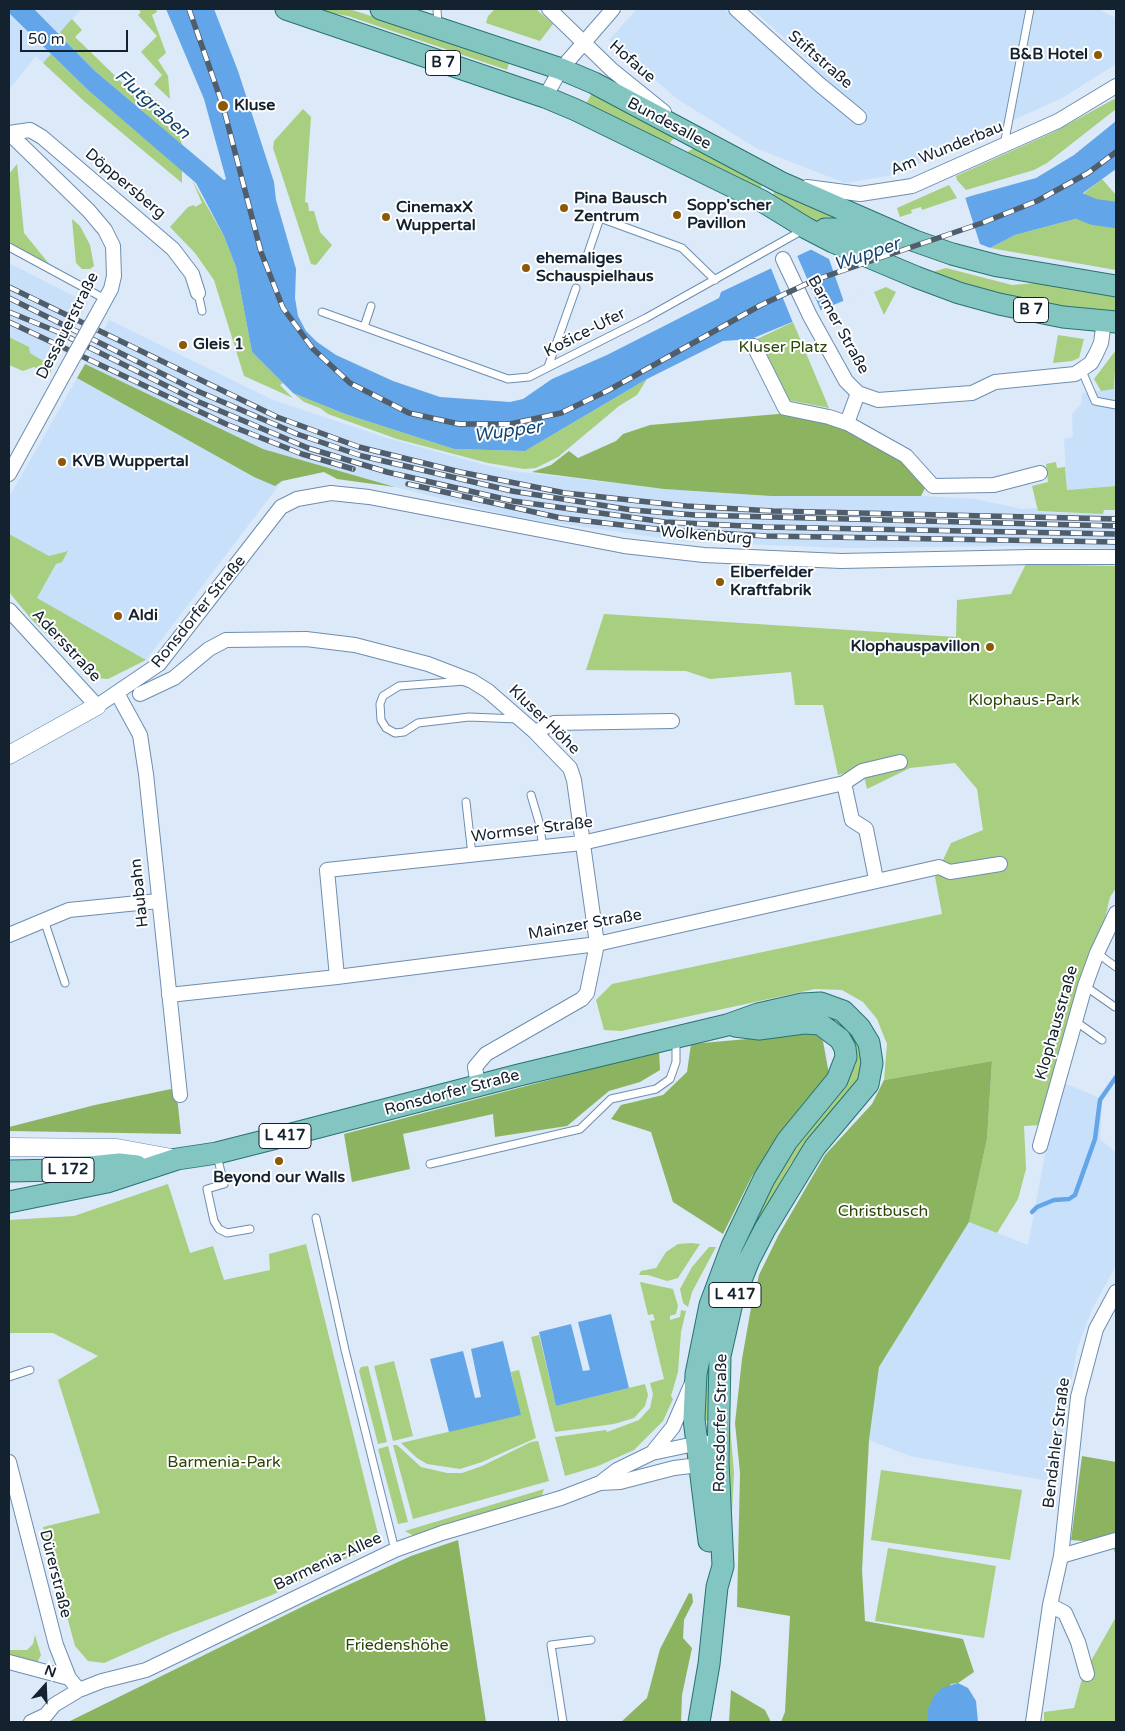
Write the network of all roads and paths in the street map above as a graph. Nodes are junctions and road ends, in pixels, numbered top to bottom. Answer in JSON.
{"nodes":[{"id":1,"x":286,"y":9,"type":"edge"},
{"id":2,"x":385,"y":9,"type":"edge"},
{"id":3,"x":549,"y":9,"type":"edge"},
{"id":4,"x":613,"y":9,"type":"edge"},
{"id":5,"x":736,"y":9,"type":"edge"},
{"id":6,"x":1030,"y":9,"type":"edge"},
{"id":7,"x":438,"y":18,"type":"edge"},
{"id":8,"x":584,"y":43,"type":"junction"},
{"id":9,"x":561,"y":69,"type":"junction"},
{"id":10,"x":1116,"y":86,"type":"edge"},
{"id":11,"x":544,"y":98,"type":"junction"},
{"id":12,"x":859,"y":117,"type":"dead end"},
{"id":13,"x":9,"y":133,"type":"edge"},
{"id":14,"x":695,"y":138,"type":"junction"},
{"id":15,"x":1004,"y":145,"type":"junction"},
{"id":16,"x":677,"y":160,"type":"junction"},
{"id":17,"x":780,"y":182,"type":"junction"},
{"id":18,"x":806,"y":228,"type":"junction"},
{"id":19,"x":9,"y":247,"type":"edge"},
{"id":20,"x":961,"y":257,"type":"junction"},
{"id":21,"x":586,"y":259,"type":"dead end"},
{"id":22,"x":783,"y":259,"type":"dead end"},
{"id":23,"x":715,"y":280,"type":"junction"},
{"id":24,"x":1116,"y":286,"type":"edge"},
{"id":25,"x":576,"y":288,"type":"dead end"},
{"id":26,"x":198,"y":293,"type":"joint"},
{"id":27,"x":103,"y":304,"type":"junction"},
{"id":28,"x":371,"y":306,"type":"dead end"},
{"id":29,"x":202,"y":311,"type":"dead end"},
{"id":30,"x":322,"y":312,"type":"dead end"},
{"id":31,"x":1110,"y":322,"type":"edge"},
{"id":32,"x":364,"y":327,"type":"junction"},
{"id":33,"x":754,"y":346,"type":"dead end"},
{"id":34,"x":548,"y":367,"type":"junction"},
{"id":35,"x":1082,"y":371,"type":"junction"},
{"id":36,"x":858,"y":394,"type":"junction"},
{"id":37,"x":1116,"y":405,"type":"edge"},
{"id":38,"x":847,"y":423,"type":"junction"},
{"id":39,"x":1040,"y":473,"type":"dead end"},
{"id":40,"x":9,"y":474,"type":"edge"},
{"id":41,"x":297,"y":498,"type":"joint"},
{"id":42,"x":1116,"y":557,"type":"edge"},
{"id":43,"x":9,"y":610,"type":"edge"},
{"id":44,"x":472,"y":681,"type":"junction"},
{"id":45,"x":117,"y":693,"type":"junction"},
{"id":46,"x":140,"y":694,"type":"dead end"},
{"id":47,"x":97,"y":706,"type":"junction"},
{"id":48,"x":521,"y":719,"type":"junction"},
{"id":49,"x":672,"y":721,"type":"dead end"},
{"id":50,"x":536,"y":732,"type":"junction"},
{"id":51,"x":9,"y":755,"type":"edge"},
{"id":52,"x":900,"y":762,"type":"dead end"},
{"id":53,"x":844,"y":783,"type":"junction"},
{"id":54,"x":531,"y":795,"type":"dead end"},
{"id":55,"x":466,"y":802,"type":"dead end"},
{"id":56,"x":582,"y":843,"type":"junction"},
{"id":57,"x":543,"y":847,"type":"junction"},
{"id":58,"x":472,"y":855,"type":"junction"},
{"id":59,"x":1000,"y":864,"type":"dead end"},
{"id":60,"x":876,"y":879,"type":"junction"},
{"id":61,"x":158,"y":901,"type":"junction"},
{"id":62,"x":1115,"y":919,"type":"edge"},
{"id":63,"x":44,"y":920,"type":"junction"},
{"id":64,"x":9,"y":935,"type":"edge"},
{"id":65,"x":597,"y":944,"type":"junction"},
{"id":66,"x":1097,"y":953,"type":"junction"},
{"id":67,"x":1116,"y":967,"type":"edge"},
{"id":68,"x":337,"y":977,"type":"junction"},
{"id":69,"x":65,"y":983,"type":"dead end"},
{"id":70,"x":1086,"y":986,"type":"junction"},
{"id":71,"x":169,"y":995,"type":"junction"},
{"id":72,"x":1115,"y":1007,"type":"edge"},
{"id":73,"x":1075,"y":1021,"type":"junction"},
{"id":74,"x":727,"y":1025,"type":"junction"},
{"id":75,"x":676,"y":1037,"type":"junction"},
{"id":76,"x":1102,"y":1040,"type":"dead end"},
{"id":77,"x":478,"y":1086,"type":"junction"},
{"id":78,"x":180,"y":1095,"type":"dead end"},
{"id":79,"x":1040,"y":1146,"type":"dead end"},
{"id":80,"x":9,"y":1147,"type":"edge"},
{"id":81,"x":217,"y":1153,"type":"junction"},
{"id":82,"x":177,"y":1159,"type":"junction"},
{"id":83,"x":430,"y":1164,"type":"dead end"},
{"id":84,"x":114,"y":1165,"type":"junction"},
{"id":85,"x":147,"y":1167,"type":"joint"},
{"id":86,"x":9,"y":1171,"type":"edge"},
{"id":87,"x":9,"y":1202,"type":"edge"},
{"id":88,"x":316,"y":1218,"type":"dead end"},
{"id":89,"x":250,"y":1229,"type":"dead end"},
{"id":90,"x":1116,"y":1292,"type":"edge"},
{"id":91,"x":30,"y":1370,"type":"dead end"},
{"id":92,"x":696,"y":1374,"type":"junction"},
{"id":93,"x":9,"y":1377,"type":"edge"},
{"id":94,"x":718,"y":1441,"type":"junction"},
{"id":95,"x":696,"y":1443,"type":"junction"},
{"id":96,"x":652,"y":1453,"type":"junction"},
{"id":97,"x":9,"y":1462,"type":"edge"},
{"id":98,"x":708,"y":1464,"type":"junction"},
{"id":99,"x":600,"y":1483,"type":"junction"},
{"id":100,"x":1116,"y":1540,"type":"edge"},
{"id":101,"x":395,"y":1550,"type":"junction"},
{"id":102,"x":1061,"y":1556,"type":"junction"},
{"id":103,"x":1050,"y":1604,"type":"junction"},
{"id":104,"x":591,"y":1640,"type":"dead end"},
{"id":105,"x":9,"y":1662,"type":"edge"},
{"id":106,"x":1087,"y":1674,"type":"dead end"},
{"id":107,"x":69,"y":1678,"type":"junction"},
{"id":108,"x":78,"y":1690,"type":"junction"},
{"id":109,"x":31,"y":1722,"type":"edge"},
{"id":110,"x":563,"y":1722,"type":"edge"},
{"id":111,"x":699,"y":1722,"type":"edge"},
{"id":112,"x":1033,"y":1722,"type":"edge"}],
"edges":[{"from":1,"to":11,"type":"main road","name":"Bundesallee","number":"B 7"},
{"from":2,"to":7,"type":"main road","name":"Bundesallee","number":"B 7"},
{"from":3,"to":8,"type":"street","name":"Hofaue"},
{"from":4,"to":8,"type":"street"},
{"from":5,"to":12,"type":"street","name":"Stiftstraße"},
{"from":6,"to":15,"type":"lane"},
{"from":7,"to":9,"type":"main road","name":"Bundesallee","number":"B 7"},
{"from":8,"to":9,"type":"street"},
{"from":8,"to":14,"type":"street","name":"Hofaue"},
{"from":9,"to":11,"type":"street"},
{"from":9,"to":14,"type":"main road","name":"Bundesallee","number":"B 7"},
{"from":10,"to":15,"type":"street","name":"Am Wunderbau"},
{"from":11,"to":16,"type":"main road","name":"Bundesallee","number":"B 7"},
{"from":13,"to":26,"type":"street","name":"Döppersberg"},
{"from":13,"to":27,"type":"street","name":"Dessauerstraße"},
{"from":14,"to":16,"type":"main road"},
{"from":14,"to":17,"type":"main road","name":"Bundesallee","number":"B 7"},
{"from":15,"to":17,"type":"street","name":"Am Wunderbau"},
{"from":16,"to":18,"type":"main road","name":"Bundesallee","number":"B 7"},
{"from":17,"to":20,"type":"main road","name":"Bundesallee","number":"B 7"},
{"from":18,"to":20,"type":"main road"},
{"from":18,"to":23,"type":"lane","name":"Košice-Ufer"},
{"from":18,"to":31,"type":"main road","name":"Bundesallee","number":"B 7"},
{"from":19,"to":27,"type":"lane"},
{"from":20,"to":24,"type":"main road","number":"B 7"},
{"from":21,"to":23,"type":"lane"},
{"from":22,"to":36,"type":"street","name":"Barmer Straße"},
{"from":23,"to":34,"type":"lane","name":"Košice-Ufer"},
{"from":25,"to":34,"type":"lane"},
{"from":26,"to":29,"type":"lane"},
{"from":27,"to":40,"type":"street","name":"Dessauerstraße","bridge":true},
{"from":28,"to":32,"type":"lane"},
{"from":30,"to":32,"type":"lane","name":"Košice-Ufer"},
{"from":31,"to":35,"type":"street"},
{"from":32,"to":34,"type":"lane","name":"Košice-Ufer"},
{"from":33,"to":38,"type":"street"},
{"from":35,"to":36,"type":"street","name":"Barmer Straße"},
{"from":35,"to":37,"type":"lane"},
{"from":36,"to":38,"type":"street"},
{"from":38,"to":39,"type":"street"},
{"from":41,"to":42,"type":"street","name":"Wolkenburg"},
{"from":41,"to":45,"type":"street","name":"Ronsdorfer Straße"},
{"from":43,"to":47,"type":"street","name":"Adersstraße"},
{"from":44,"to":46,"type":"street","name":"Kluser Höhe"},
{"from":44,"to":48,"type":"street","name":"Kluser Höhe"},
{"from":44,"to":48,"type":"lane"},
{"from":45,"to":47,"type":"street","name":"Ronsdorfer Straße"},
{"from":45,"to":61,"type":"street","name":"Haubahn"},
{"from":47,"to":51,"type":"street","name":"Ronsdorfer Straße"},
{"from":48,"to":50,"type":"street","name":"Kluser Höhe"},
{"from":49,"to":50,"type":"street"},
{"from":50,"to":56,"type":"street","name":"Kluser Höhe"},
{"from":52,"to":53,"type":"street","name":"Wormser Straße"},
{"from":53,"to":56,"type":"street","name":"Wormser Straße"},
{"from":53,"to":60,"type":"street"},
{"from":54,"to":57,"type":"lane"},
{"from":55,"to":58,"type":"lane"},
{"from":56,"to":57,"type":"street","name":"Wormser Straße"},
{"from":56,"to":65,"type":"street","name":"Kluser Höhe"},
{"from":57,"to":58,"type":"street","name":"Wormser Straße"},
{"from":58,"to":68,"type":"street","name":"Wormser Straße"},
{"from":59,"to":60,"type":"street","name":"Mainzer Straße"},
{"from":60,"to":65,"type":"street","name":"Mainzer Straße"},
{"from":61,"to":63,"type":"street"},
{"from":61,"to":71,"type":"street","name":"Haubahn"},
{"from":62,"to":66,"type":"street","name":"Klophausstraße"},
{"from":63,"to":64,"type":"street"},
{"from":63,"to":69,"type":"lane"},
{"from":65,"to":68,"type":"street","name":"Mainzer Straße"},
{"from":65,"to":77,"type":"street","name":"Kluser Höhe"},
{"from":66,"to":67,"type":"lane"},
{"from":66,"to":70,"type":"street","name":"Klophausstraße"},
{"from":68,"to":71,"type":"street","name":"Mainzer Straße"},
{"from":70,"to":72,"type":"lane"},
{"from":70,"to":73,"type":"street","name":"Klophausstraße"},
{"from":71,"to":78,"type":"street","name":"Haubahn"},
{"from":73,"to":76,"type":"lane"},
{"from":73,"to":79,"type":"street","name":"Klophausstraße"},
{"from":74,"to":75,"type":"main road","name":"Ronsdorfer Straße","number":"L 417"},
{"from":74,"to":92,"type":"main road","name":"Ronsdorfer Straße","number":"L 417"},
{"from":74,"to":94,"type":"main road","name":"Ronsdorfer Straße","number":"L 417"},
{"from":75,"to":77,"type":"main road","name":"Ronsdorfer Straße","number":"L 417"},
{"from":75,"to":83,"type":"lane"},
{"from":77,"to":81,"type":"main road","name":"Ronsdorfer Straße","number":"L 417"},
{"from":80,"to":84,"type":"street","name":"Ronsdorfer Straße","number":"L 417"},
{"from":81,"to":82,"type":"main road","name":"Ronsdorfer Straße","number":"L 417"},
{"from":81,"to":89,"type":"lane"},
{"from":82,"to":84,"type":"street","name":"Ronsdorfer Straße","number":"L 417"},
{"from":82,"to":85,"type":"main road","name":"Ronsdorfer Straße","number":"L 417"},
{"from":84,"to":85,"type":"main road","number":"L 172"},
{"from":84,"to":86,"type":"main road","number":"L 172"},
{"from":84,"to":87,"type":"main road","name":"Ronsdorfer Straße","number":"L 417"},
{"from":88,"to":101,"type":"lane"},
{"from":90,"to":102,"type":"street","name":"Bendahler Straße"},
{"from":91,"to":93,"type":"lane"},
{"from":92,"to":95,"type":"main road","name":"Ronsdorfer Straße","number":"L 417"},
{"from":92,"to":96,"type":"street","name":"Barmenia-Allee"},
{"from":94,"to":95,"type":"street","name":"Barmenia-Allee"},
{"from":94,"to":98,"type":"main road","name":"Ronsdorfer Straße","number":"L 417"},
{"from":95,"to":96,"type":"street","name":"Barmenia-Allee"},
{"from":95,"to":98,"type":"main road","name":"Ronsdorfer Straße","number":"L 417"},
{"from":96,"to":99,"type":"street","name":"Barmenia-Allee"},
{"from":97,"to":107,"type":"street","name":"Dürerstraße"},
{"from":98,"to":99,"type":"street","name":"Barmenia-Allee"},
{"from":98,"to":111,"type":"main road","name":"Ronsdorfer Straße","number":"L 417"},
{"from":99,"to":101,"type":"street","name":"Barmenia-Allee"},
{"from":100,"to":102,"type":"street"},
{"from":101,"to":108,"type":"street","name":"Barmenia-Allee"},
{"from":102,"to":103,"type":"street","name":"Bendahler Straße"},
{"from":103,"to":106,"type":"street"},
{"from":103,"to":112,"type":"street","name":"Bendahler Straße"},
{"from":104,"to":110,"type":"lane"},
{"from":105,"to":107,"type":"street"},
{"from":107,"to":108,"type":"street","name":"Dürerstraße"},
{"from":108,"to":109,"type":"street","name":"Barmenia-Allee"}]}
